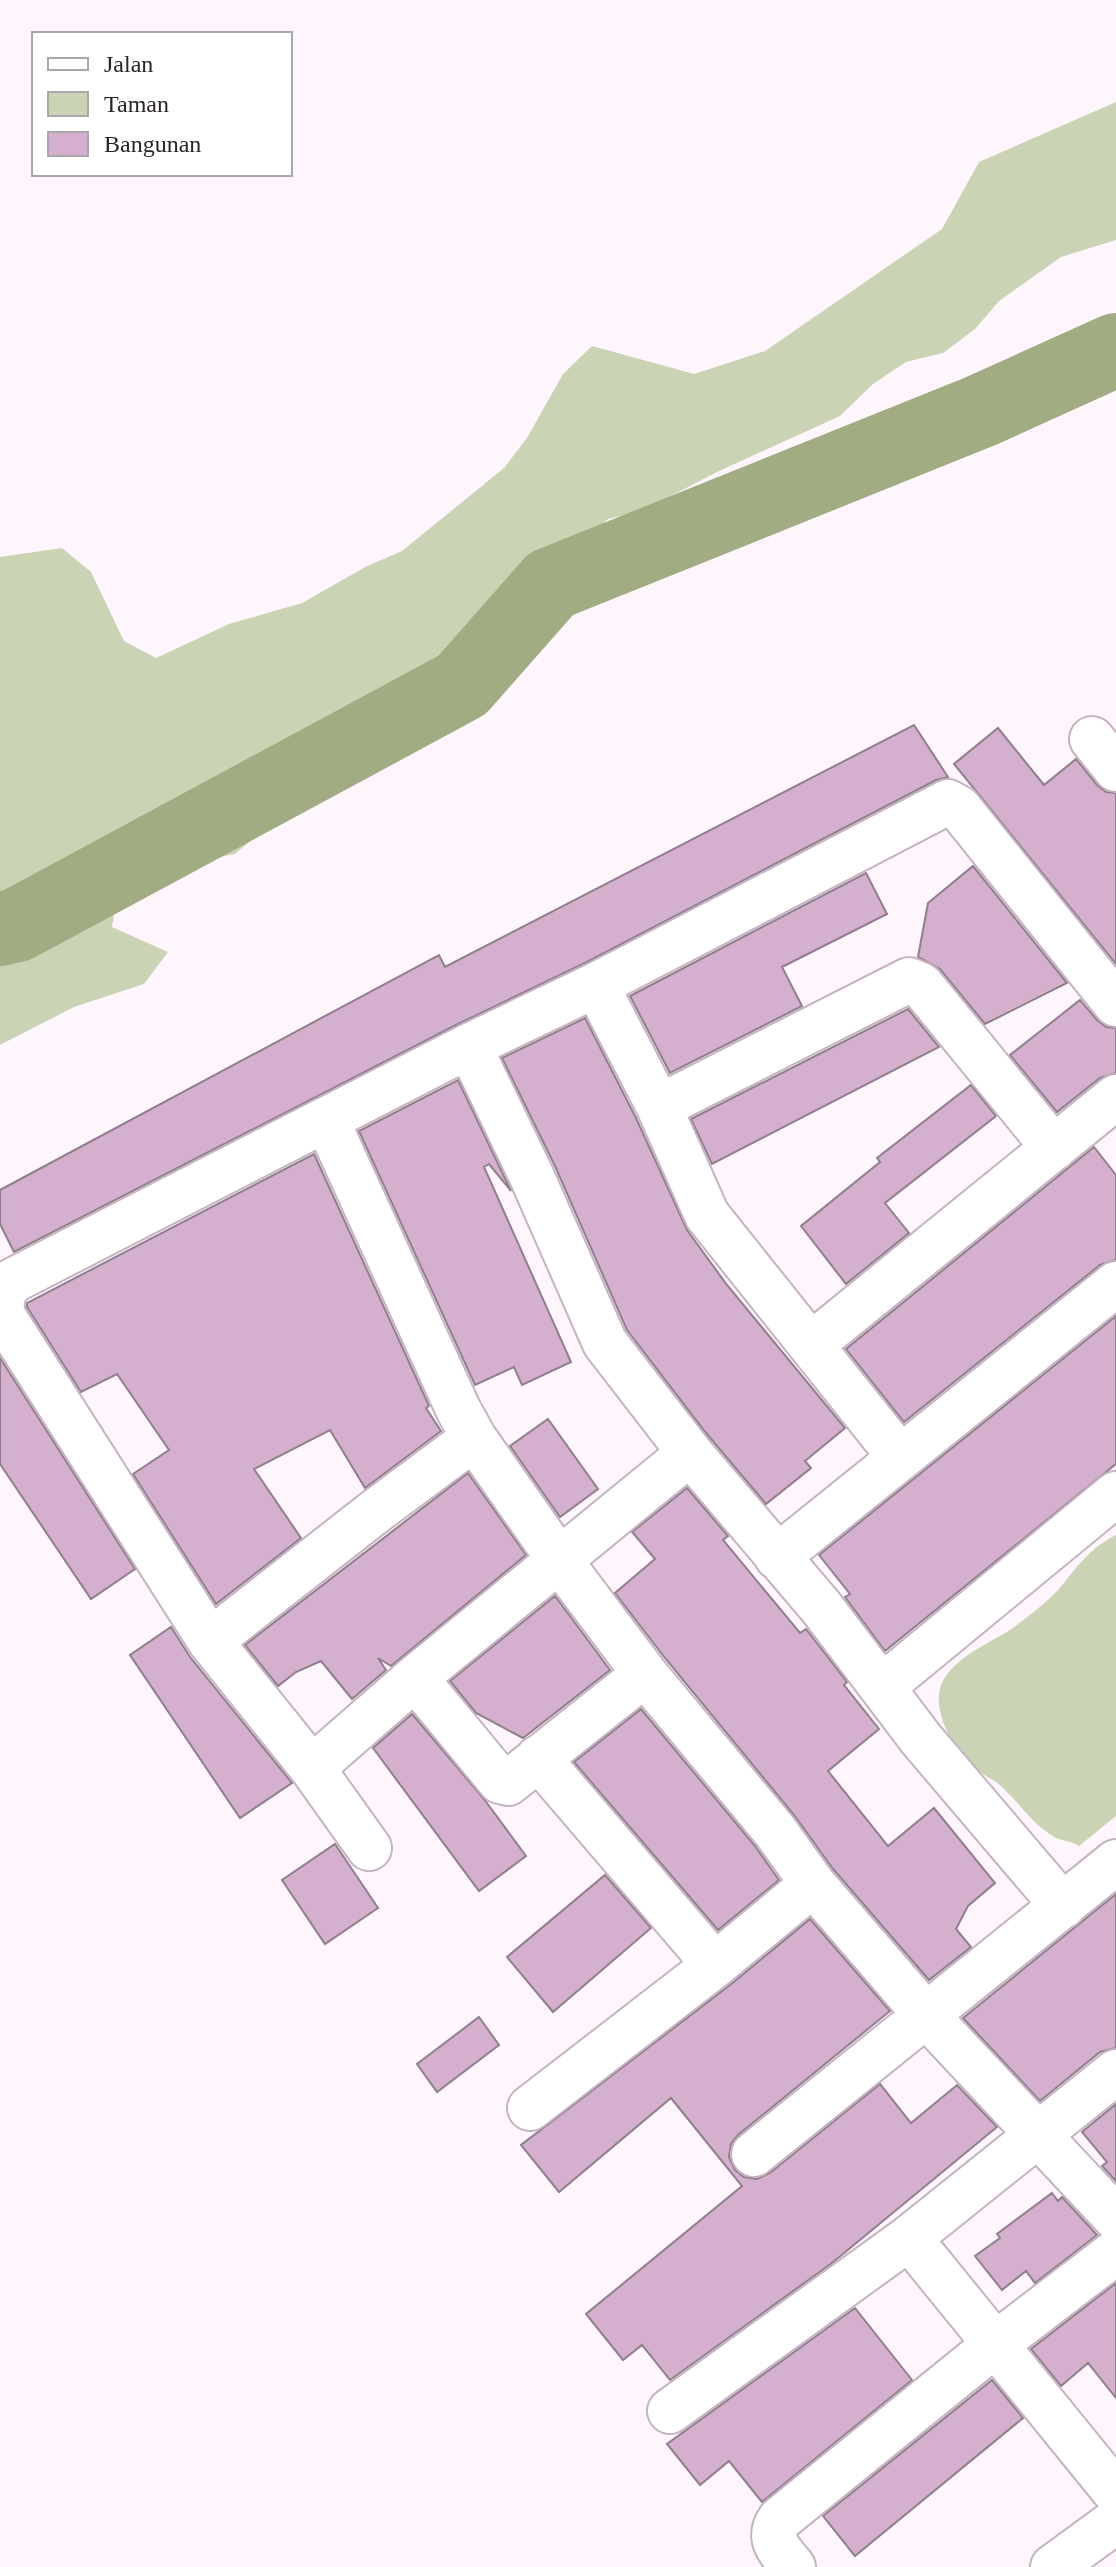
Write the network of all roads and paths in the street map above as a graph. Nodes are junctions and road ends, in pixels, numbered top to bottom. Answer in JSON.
{"nodes":[{"id":1,"x":596,"y":985,"type":"junction"},
{"id":2,"x":1116,"y":1004,"type":"edge"},
{"id":3,"x":469,"y":1046,"type":"junction"},
{"id":4,"x":1116,"y":1097,"type":"edge"},
{"id":5,"x":659,"y":1107,"type":"junction"},
{"id":6,"x":327,"y":1121,"type":"junction"},
{"id":7,"x":1054,"y":1148,"type":"junction"},
{"id":8,"x":1116,"y":1284,"type":"edge"},
{"id":9,"x":812,"y":1344,"type":"junction"},
{"id":10,"x":474,"y":1438,"type":"junction"},
{"id":11,"x":690,"y":1453,"type":"junction"},
{"id":12,"x":900,"y":1457,"type":"junction"},
{"id":13,"x":1116,"y":1494,"type":"edge"},
{"id":14,"x":777,"y":1557,"type":"junction"},
{"id":15,"x":560,"y":1561,"type":"junction"},
{"id":16,"x":210,"y":1641,"type":"junction"},
{"id":17,"x":645,"y":1674,"type":"junction"},
{"id":18,"x":415,"y":1678,"type":"junction"},
{"id":19,"x":883,"y":1686,"type":"junction"},
{"id":20,"x":538,"y":1758,"type":"junction"},
{"id":21,"x":312,"y":1768,"type":"junction"},
{"id":22,"x":369,"y":1848,"type":"dead end"},
{"id":23,"x":1116,"y":1862,"type":"edge"},
{"id":24,"x":813,"y":1884,"type":"junction"},
{"id":25,"x":1063,"y":1906,"type":"junction"},
{"id":26,"x":715,"y":1965,"type":"junction"},
{"id":27,"x":926,"y":2015,"type":"junction"},
{"id":28,"x":1116,"y":2072,"type":"edge"},
{"id":29,"x":530,"y":2108,"type":"dead end"},
{"id":30,"x":1038,"y":2135,"type":"junction"},
{"id":31,"x":754,"y":2154,"type":"dead end"},
{"id":32,"x":1116,"y":2218,"type":"edge"},
{"id":33,"x":909,"y":2238,"type":"junction"},
{"id":34,"x":1116,"y":2252,"type":"edge"},
{"id":35,"x":997,"y":2343,"type":"junction"},
{"id":36,"x":670,"y":2411,"type":"dead end"},
{"id":37,"x":1116,"y":2493,"type":"edge"},
{"id":38,"x":1116,"y":2521,"type":"edge"},
{"id":39,"x":793,"y":2567,"type":"edge"},
{"id":40,"x":1053,"y":2567,"type":"edge"}],
"edges":[{"from":1,"to":2,"type":"street"},
{"from":1,"to":3,"type":"street"},
{"from":1,"to":5,"type":"street"},
{"from":3,"to":6,"type":"street"},
{"from":3,"to":11,"type":"street"},
{"from":4,"to":7,"type":"street"},
{"from":5,"to":7,"type":"street"},
{"from":5,"to":9,"type":"street"},
{"from":6,"to":10,"type":"street"},
{"from":6,"to":16,"type":"street"},
{"from":7,"to":9,"type":"street"},
{"from":8,"to":12,"type":"street"},
{"from":9,"to":12,"type":"street"},
{"from":10,"to":15,"type":"street"},
{"from":10,"to":16,"type":"street"},
{"from":11,"to":14,"type":"street"},
{"from":11,"to":15,"type":"street"},
{"from":12,"to":14,"type":"street"},
{"from":13,"to":19,"type":"street"},
{"from":14,"to":19,"type":"street"},
{"from":15,"to":17,"type":"street"},
{"from":15,"to":18,"type":"street"},
{"from":16,"to":21,"type":"street"},
{"from":17,"to":20,"type":"street"},
{"from":17,"to":24,"type":"street"},
{"from":18,"to":20,"type":"street"},
{"from":18,"to":21,"type":"street"},
{"from":19,"to":25,"type":"street"},
{"from":20,"to":26,"type":"street"},
{"from":21,"to":22,"type":"street"},
{"from":23,"to":25,"type":"street"},
{"from":24,"to":26,"type":"street"},
{"from":24,"to":27,"type":"street"},
{"from":25,"to":27,"type":"street"},
{"from":26,"to":29,"type":"street"},
{"from":27,"to":30,"type":"street"},
{"from":27,"to":31,"type":"street"},
{"from":28,"to":30,"type":"street"},
{"from":30,"to":32,"type":"street"},
{"from":30,"to":33,"type":"street"},
{"from":33,"to":35,"type":"street"},
{"from":33,"to":36,"type":"street"},
{"from":34,"to":35,"type":"street"},
{"from":35,"to":37,"type":"street"},
{"from":35,"to":39,"type":"street"},
{"from":38,"to":40,"type":"street"}]}
